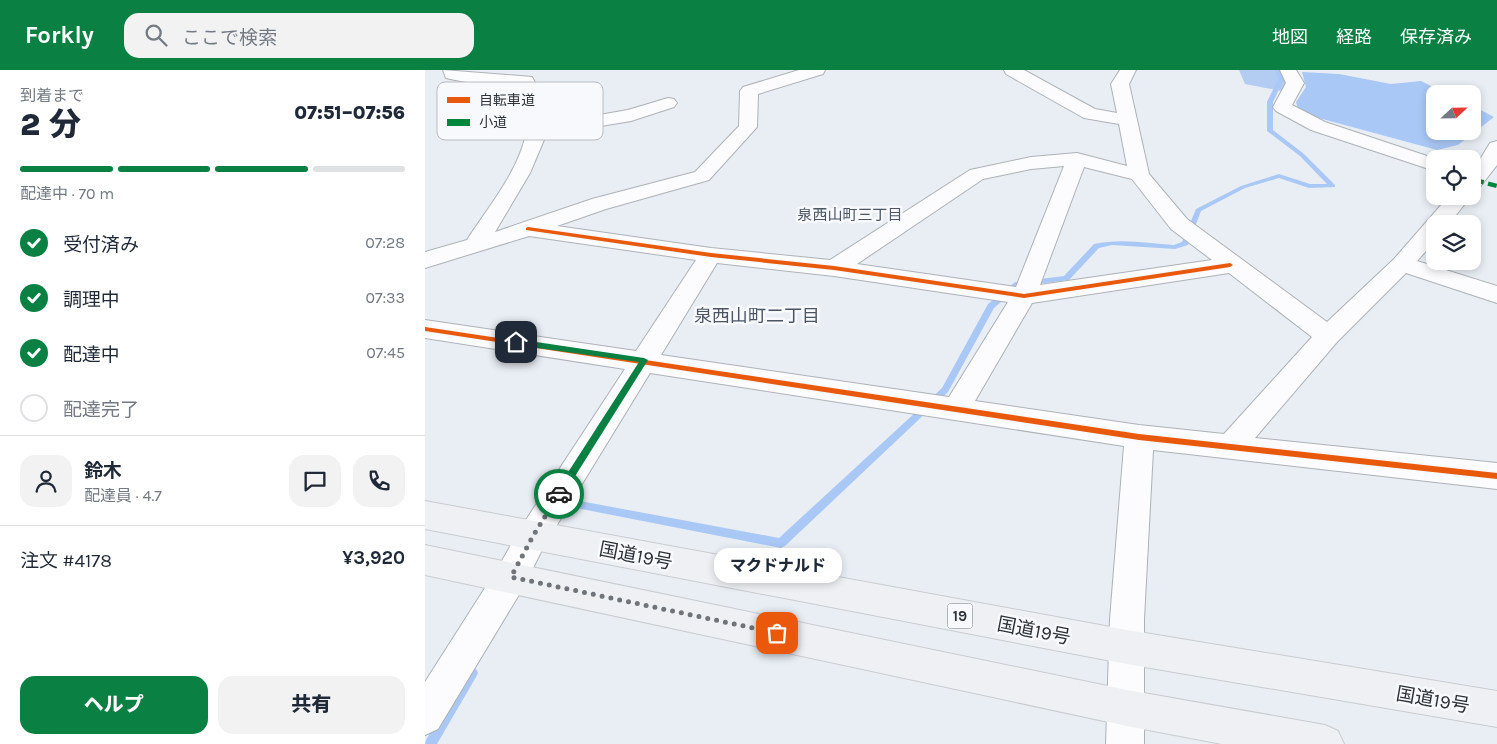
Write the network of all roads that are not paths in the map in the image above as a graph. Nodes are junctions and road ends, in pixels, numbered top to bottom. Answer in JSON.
{"nodes":[{"id":1,"x":451,"y":70,"type":"edge"},
{"id":2,"x":817,"y":70,"type":"edge"},
{"id":3,"x":1012,"y":70,"type":"edge"},
{"id":4,"x":1128,"y":70,"type":"edge"},
{"id":5,"x":1288,"y":70,"type":"edge"},
{"id":6,"x":527,"y":82,"type":"edge"},
{"id":7,"x":669,"y":103,"type":"dead end"},
{"id":8,"x":603,"y":120,"type":"edge"},
{"id":9,"x":1126,"y":120,"type":"junction"},
{"id":10,"x":536,"y":140,"type":"edge"},
{"id":11,"x":1497,"y":147,"type":"edge"},
{"id":12,"x":1077,"y":159,"type":"junction"},
{"id":13,"x":1426,"y":162,"type":"edge"},
{"id":14,"x":1481,"y":173,"type":"edge"},
{"id":15,"x":1139,"y":175,"type":"junction"},
{"id":16,"x":1453,"y":205,"type":"edge"},
{"id":17,"x":1445,"y":215,"type":"edge"},
{"id":18,"x":528,"y":229,"type":"junction"},
{"id":19,"x":1426,"y":237,"type":"edge"},
{"id":20,"x":476,"y":244,"type":"junction"},
{"id":21,"x":711,"y":255,"type":"junction"},
{"id":22,"x":425,"y":260,"type":"edge"},
{"id":23,"x":1402,"y":264,"type":"junction"},
{"id":24,"x":1230,"y":265,"type":"junction"},
{"id":25,"x":834,"y":268,"type":"junction"},
{"id":26,"x":1497,"y":295,"type":"edge"},
{"id":27,"x":1024,"y":296,"type":"junction"},
{"id":28,"x":425,"y":328,"type":"edge"},
{"id":29,"x":1328,"y":336,"type":"junction"},
{"id":30,"x":644,"y":360,"type":"junction"},
{"id":31,"x":956,"y":410,"type":"junction"},
{"id":32,"x":1139,"y":438,"type":"junction"},
{"id":33,"x":1231,"y":446,"type":"junction"},
{"id":34,"x":1497,"y":476,"type":"edge"},
{"id":35,"x":425,"y":515,"type":"edge"},
{"id":36,"x":533,"y":536,"type":"junction"},
{"id":37,"x":425,"y":560,"type":"edge"},
{"id":38,"x":511,"y":577,"type":"junction"},
{"id":39,"x":1127,"y":647,"type":"junction"},
{"id":40,"x":1127,"y":708,"type":"junction"},
{"id":41,"x":1497,"y":710,"type":"edge"},
{"id":42,"x":425,"y":716,"type":"edge"},
{"id":43,"x":1125,"y":744,"type":"edge"},
{"id":44,"x":1325,"y":744,"type":"edge"}],
"edges":[{"from":1,"to":6,"type":"street"},
{"from":2,"to":18,"type":"street"},
{"from":3,"to":9,"type":"street"},
{"from":4,"to":9,"type":"street"},
{"from":5,"to":13,"type":"street"},
{"from":7,"to":8,"type":"street"},
{"from":9,"to":15,"type":"street"},
{"from":10,"to":20,"type":"street"},
{"from":11,"to":14,"type":"street"},
{"from":12,"to":15,"type":"street"},
{"from":12,"to":25,"type":"street"},
{"from":12,"to":27,"type":"street"},
{"from":15,"to":24,"type":"street"},
{"from":16,"to":17,"type":"street"},
{"from":18,"to":20,"type":"street"},
{"from":18,"to":21,"type":"street"},
{"from":19,"to":23,"type":"street"},
{"from":20,"to":22,"type":"street"},
{"from":21,"to":25,"type":"street"},
{"from":21,"to":30,"type":"street"},
{"from":23,"to":26,"type":"street"},
{"from":23,"to":29,"type":"street"},
{"from":24,"to":27,"type":"street"},
{"from":24,"to":29,"type":"street"},
{"from":25,"to":27,"type":"street"},
{"from":27,"to":31,"type":"street"},
{"from":28,"to":30,"type":"street"},
{"from":29,"to":33,"type":"street"},
{"from":30,"to":31,"type":"street"},
{"from":30,"to":36,"type":"street"},
{"from":31,"to":32,"type":"street"},
{"from":32,"to":33,"type":"street"},
{"from":32,"to":39,"type":"street"},
{"from":33,"to":34,"type":"street"},
{"from":35,"to":36,"type":"highway","name":"国道19号","number":"19"},
{"from":36,"to":38,"type":"street"},
{"from":36,"to":39,"type":"highway","name":"国道19号","number":"19"},
{"from":37,"to":38,"type":"highway"},
{"from":38,"to":40,"type":"highway"},
{"from":38,"to":42,"type":"street"},
{"from":39,"to":40,"type":"street"},
{"from":39,"to":41,"type":"highway","name":"国道19号","number":"19"},
{"from":40,"to":43,"type":"street"},
{"from":40,"to":44,"type":"highway"}]}
